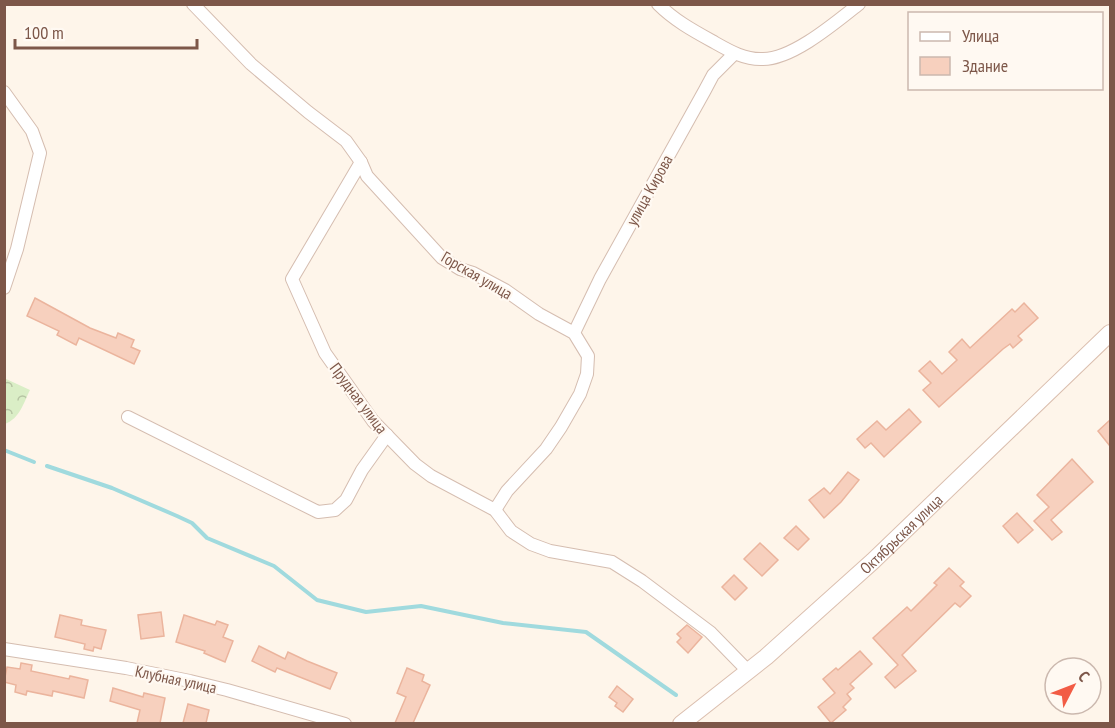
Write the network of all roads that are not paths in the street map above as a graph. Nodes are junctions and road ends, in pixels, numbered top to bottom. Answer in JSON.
{"nodes":[{"id":1,"x":193,"y":4,"type":"edge"},
{"id":2,"x":658,"y":4,"type":"edge"},
{"id":3,"x":859,"y":4,"type":"edge"},
{"id":4,"x":734,"y":54,"type":"junction"},
{"id":5,"x":4,"y":92,"type":"edge"},
{"id":6,"x":361,"y":162,"type":"junction"},
{"id":7,"x":4,"y":288,"type":"edge"},
{"id":8,"x":574,"y":333,"type":"junction"},
{"id":9,"x":1110,"y":333,"type":"edge"},
{"id":10,"x":128,"y":417,"type":"dead end"},
{"id":11,"x":387,"y":435,"type":"junction"},
{"id":12,"x":495,"y":510,"type":"junction"},
{"id":13,"x":4,"y":649,"type":"edge"},
{"id":14,"x":748,"y":672,"type":"junction"},
{"id":15,"x":345,"y":723,"type":"edge"},
{"id":16,"x":681,"y":723,"type":"edge"}],
"edges":[{"from":1,"to":6,"type":"street","name":"Горская улица"},
{"from":2,"to":4,"type":"street"},
{"from":3,"to":4,"type":"street"},
{"from":4,"to":8,"type":"street","name":"улица Кирова"},
{"from":5,"to":7,"type":"street"},
{"from":6,"to":8,"type":"street","name":"Горская улица"},
{"from":6,"to":11,"type":"street","name":"Прудная улица"},
{"from":8,"to":12,"type":"street"},
{"from":9,"to":14,"type":"main road","name":"Октябрьская улица"},
{"from":10,"to":11,"type":"street"},
{"from":11,"to":12,"type":"street","name":"Прудная улица"},
{"from":12,"to":14,"type":"street","name":"Прудная улица"},
{"from":13,"to":15,"type":"street","name":"Клубная улица"},
{"from":14,"to":16,"type":"main road","name":"Октябрьская улица"}]}
